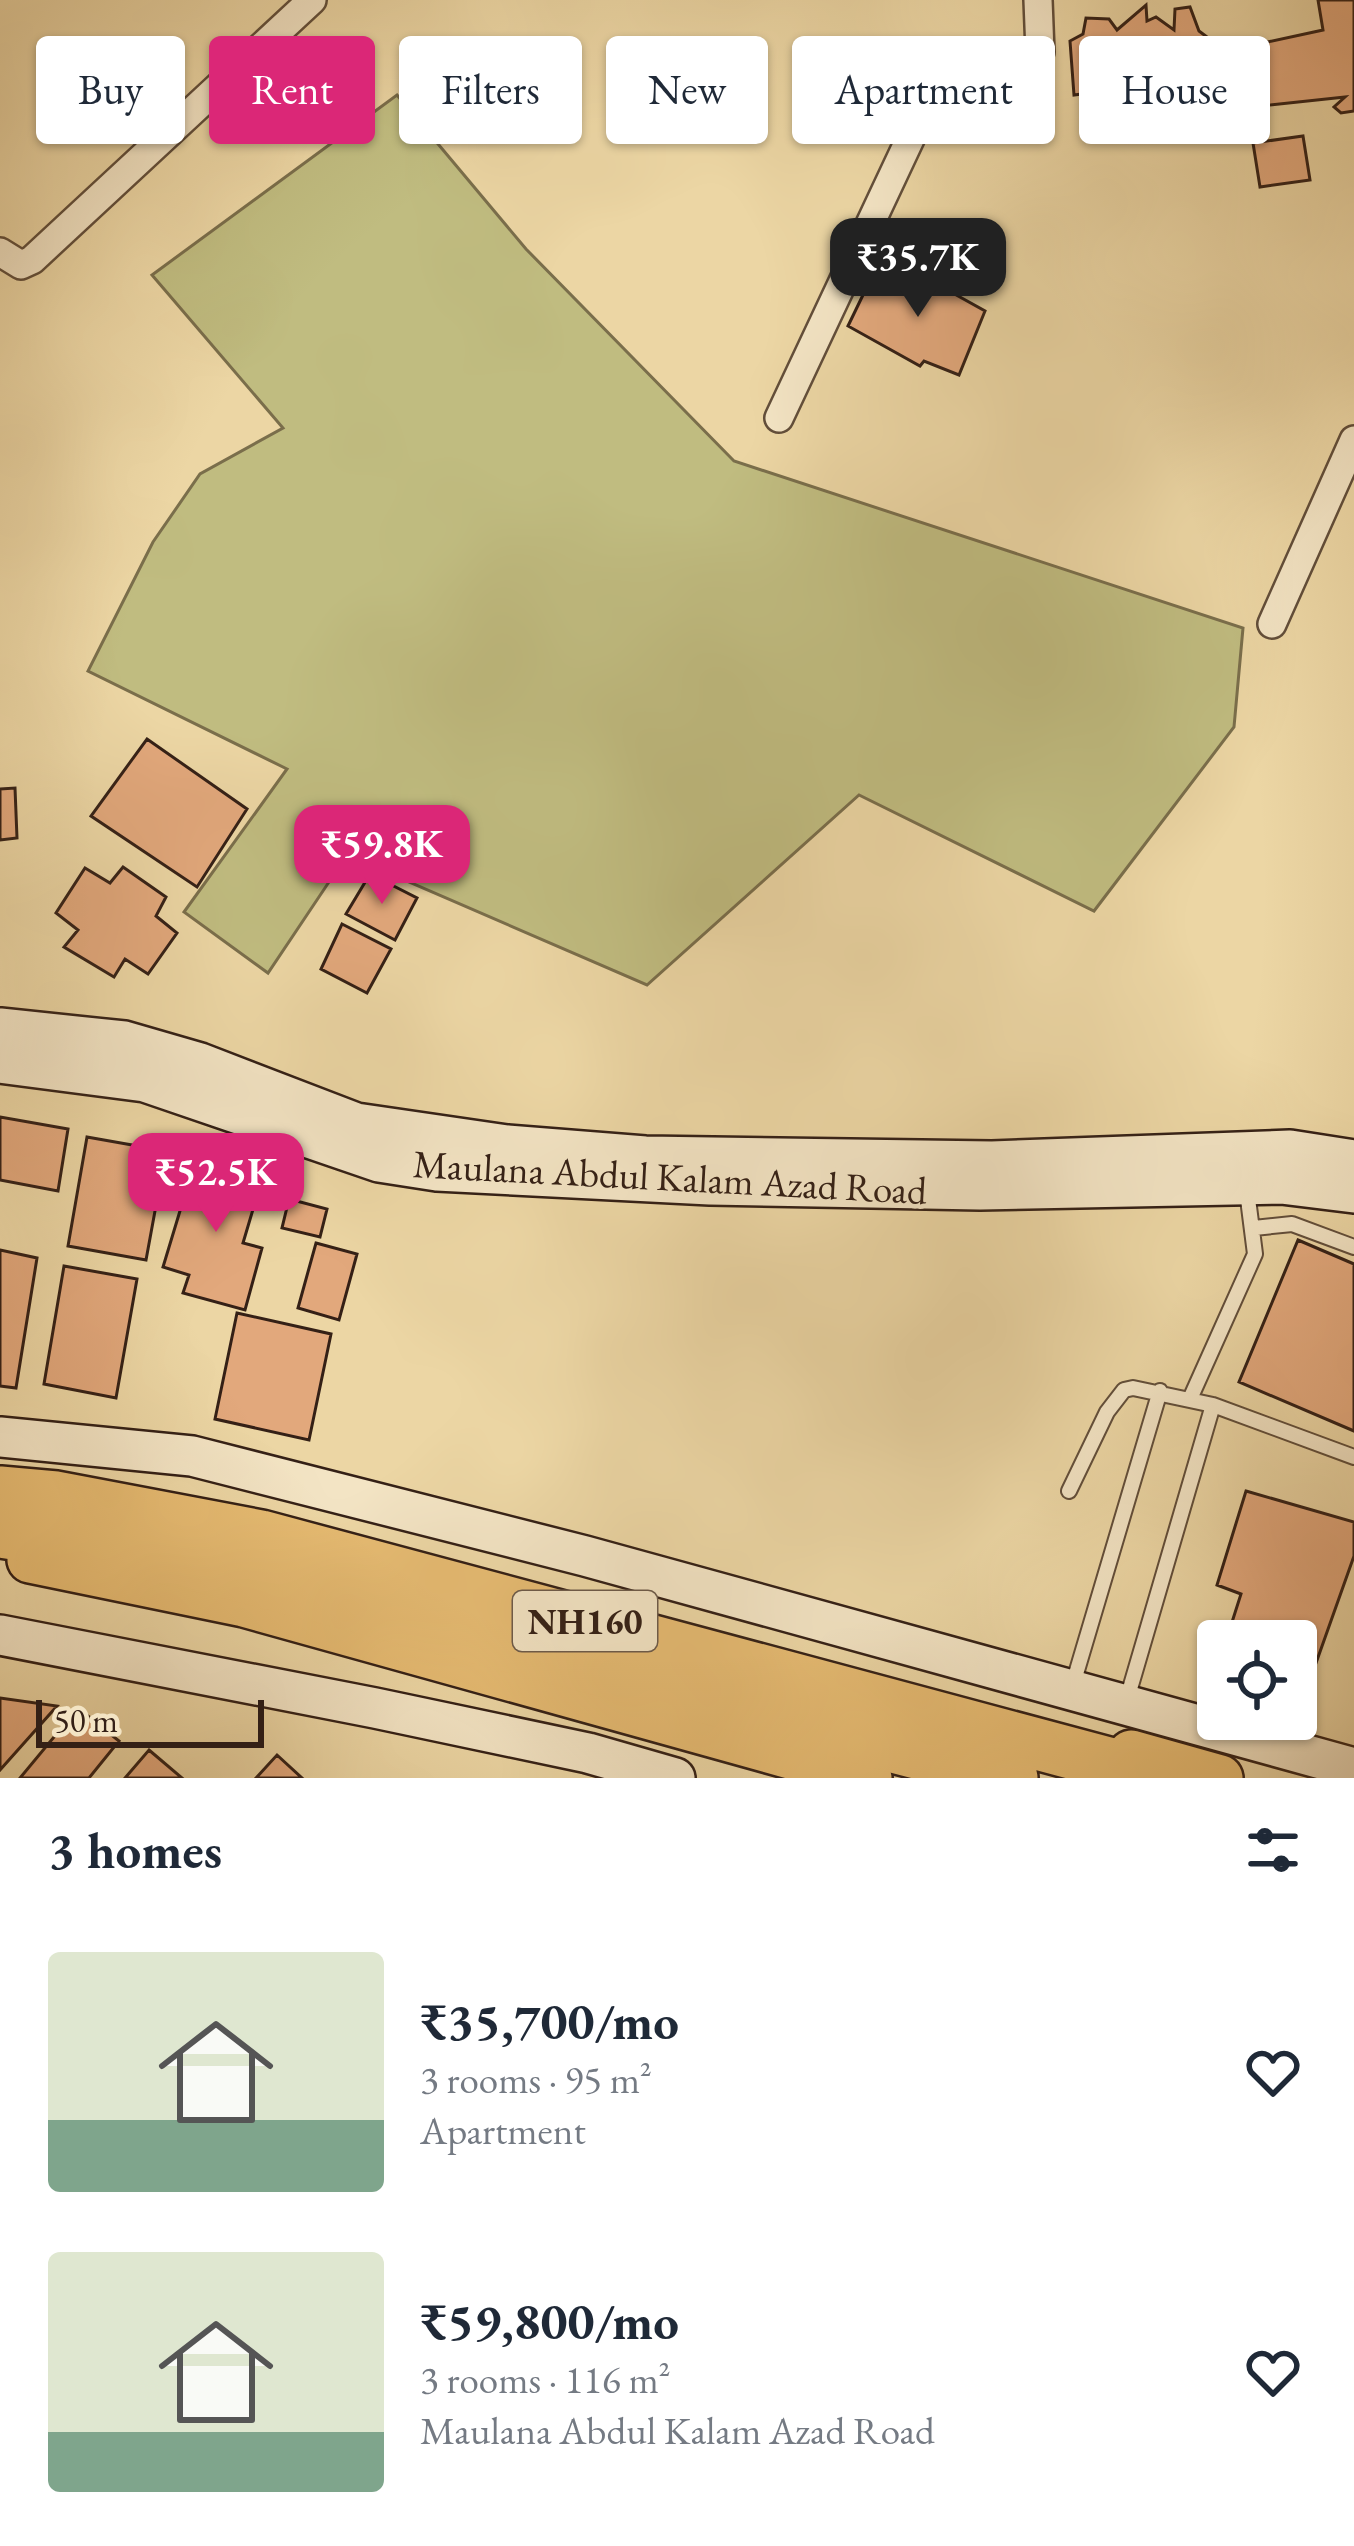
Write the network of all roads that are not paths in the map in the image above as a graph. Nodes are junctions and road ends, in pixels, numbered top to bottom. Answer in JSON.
{"nodes":[{"id":1,"x":312,"y":0,"type":"edge"},
{"id":2,"x":1038,"y":0,"type":"edge"},
{"id":3,"x":0,"y":252,"type":"edge"},
{"id":4,"x":778,"y":418,"type":"dead end"},
{"id":5,"x":1354,"y":440,"type":"edge"},
{"id":6,"x":1272,"y":624,"type":"dead end"},
{"id":7,"x":0,"y":1028,"type":"edge"},
{"id":8,"x":0,"y":1063,"type":"edge"},
{"id":9,"x":506,"y":1160,"type":"junction"},
{"id":10,"x":1354,"y":1160,"type":"edge"},
{"id":11,"x":1037,"y":1174,"type":"junction"},
{"id":12,"x":1246,"y":1185,"type":"junction"},
{"id":13,"x":1354,"y":1193,"type":"edge"},
{"id":14,"x":1254,"y":1228,"type":"junction"},
{"id":15,"x":1354,"y":1246,"type":"edge"},
{"id":16,"x":1160,"y":1391,"type":"junction"},
{"id":17,"x":1190,"y":1399,"type":"junction"},
{"id":18,"x":1214,"y":1405,"type":"junction"},
{"id":19,"x":0,"y":1438,"type":"edge"},
{"id":20,"x":1354,"y":1457,"type":"edge"},
{"id":21,"x":0,"y":1470,"type":"edge"},
{"id":22,"x":1070,"y":1491,"type":"dead end"},
{"id":23,"x":0,"y":1492,"type":"edge"},
{"id":24,"x":0,"y":1532,"type":"edge"},
{"id":25,"x":0,"y":1557,"type":"edge"},
{"id":26,"x":0,"y":1635,"type":"edge"},
{"id":27,"x":1072,"y":1689,"type":"junction"},
{"id":28,"x":1126,"y":1703,"type":"junction"},
{"id":29,"x":1354,"y":1768,"type":"edge"},
{"id":30,"x":675,"y":1778,"type":"edge"},
{"id":31,"x":869,"y":1778,"type":"edge"},
{"id":32,"x":1012,"y":1778,"type":"edge"},
{"id":33,"x":1165,"y":1778,"type":"edge"},
{"id":34,"x":1220,"y":1778,"type":"edge"}],
"edges":[{"from":1,"to":3,"type":"street"},
{"from":2,"to":4,"type":"street"},
{"from":5,"to":6,"type":"street"},
{"from":7,"to":9,"type":"street"},
{"from":8,"to":9,"type":"street","name":"Maulana Abdul Kalam Azad Road"},
{"from":9,"to":11,"type":"street","name":"Maulana Abdul Kalam Azad Road"},
{"from":10,"to":11,"type":"street"},
{"from":11,"to":12,"type":"street","name":"Maulana Abdul Kalam Azad Road"},
{"from":12,"to":13,"type":"street","name":"Maulana Abdul Kalam Azad Road"},
{"from":12,"to":14,"type":"lane"},
{"from":14,"to":15,"type":"lane"},
{"from":14,"to":17,"type":"lane"},
{"from":16,"to":17,"type":"lane"},
{"from":16,"to":22,"type":"lane"},
{"from":16,"to":27,"type":"lane"},
{"from":17,"to":18,"type":"lane"},
{"from":18,"to":20,"type":"lane"},
{"from":18,"to":28,"type":"lane"},
{"from":19,"to":27,"type":"street"},
{"from":21,"to":34,"type":"main road"},
{"from":23,"to":33,"type":"highway","number":"NH160"},
{"from":24,"to":32,"type":"highway","number":"NH160"},
{"from":25,"to":31,"type":"main road"},
{"from":26,"to":30,"type":"street"},
{"from":27,"to":28,"type":"street"},
{"from":28,"to":29,"type":"street"}]}
